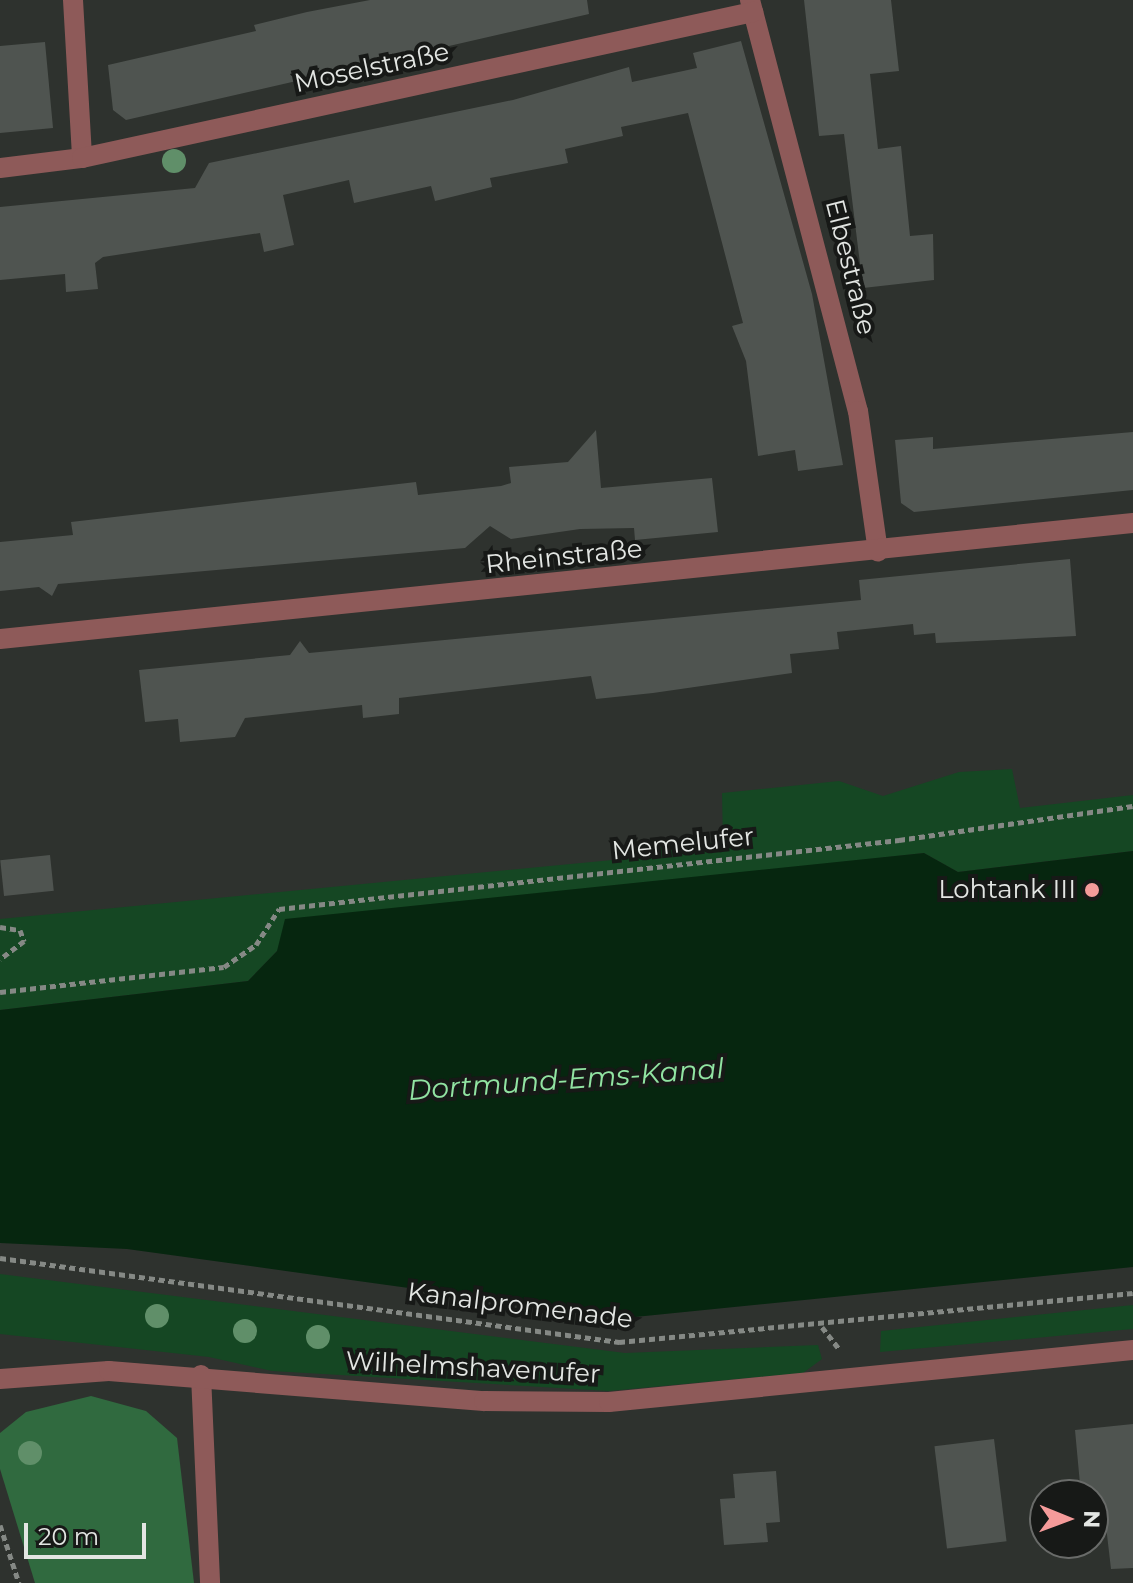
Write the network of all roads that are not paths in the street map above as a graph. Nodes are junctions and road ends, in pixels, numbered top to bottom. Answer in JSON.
{"nodes":[{"id":1,"x":73,"y":0,"type":"edge"},
{"id":2,"x":752,"y":6,"type":"edge"},
{"id":3,"x":82,"y":158,"type":"junction"},
{"id":4,"x":0,"y":168,"type":"edge"},
{"id":5,"x":1133,"y":523,"type":"edge"},
{"id":6,"x":878,"y":552,"type":"junction"},
{"id":7,"x":0,"y":639,"type":"edge"},
{"id":8,"x":1133,"y":1350,"type":"edge"},
{"id":9,"x":201,"y":1375,"type":"junction"},
{"id":10,"x":0,"y":1379,"type":"edge"},
{"id":11,"x":210,"y":1583,"type":"edge"}],
"edges":[{"from":1,"to":3,"type":"street"},
{"from":2,"to":3,"type":"street","name":"Moselstraße"},
{"from":2,"to":6,"type":"street","name":"Elbestraße"},
{"from":3,"to":4,"type":"street","name":"Moselstraße"},
{"from":5,"to":6,"type":"street","name":"Rheinstraße"},
{"from":6,"to":7,"type":"street","name":"Rheinstraße"},
{"from":8,"to":9,"type":"street","name":"Wilhelmshavenufer"},
{"from":9,"to":10,"type":"street","name":"Wilhelmshavenufer"},
{"from":9,"to":11,"type":"street"}]}
